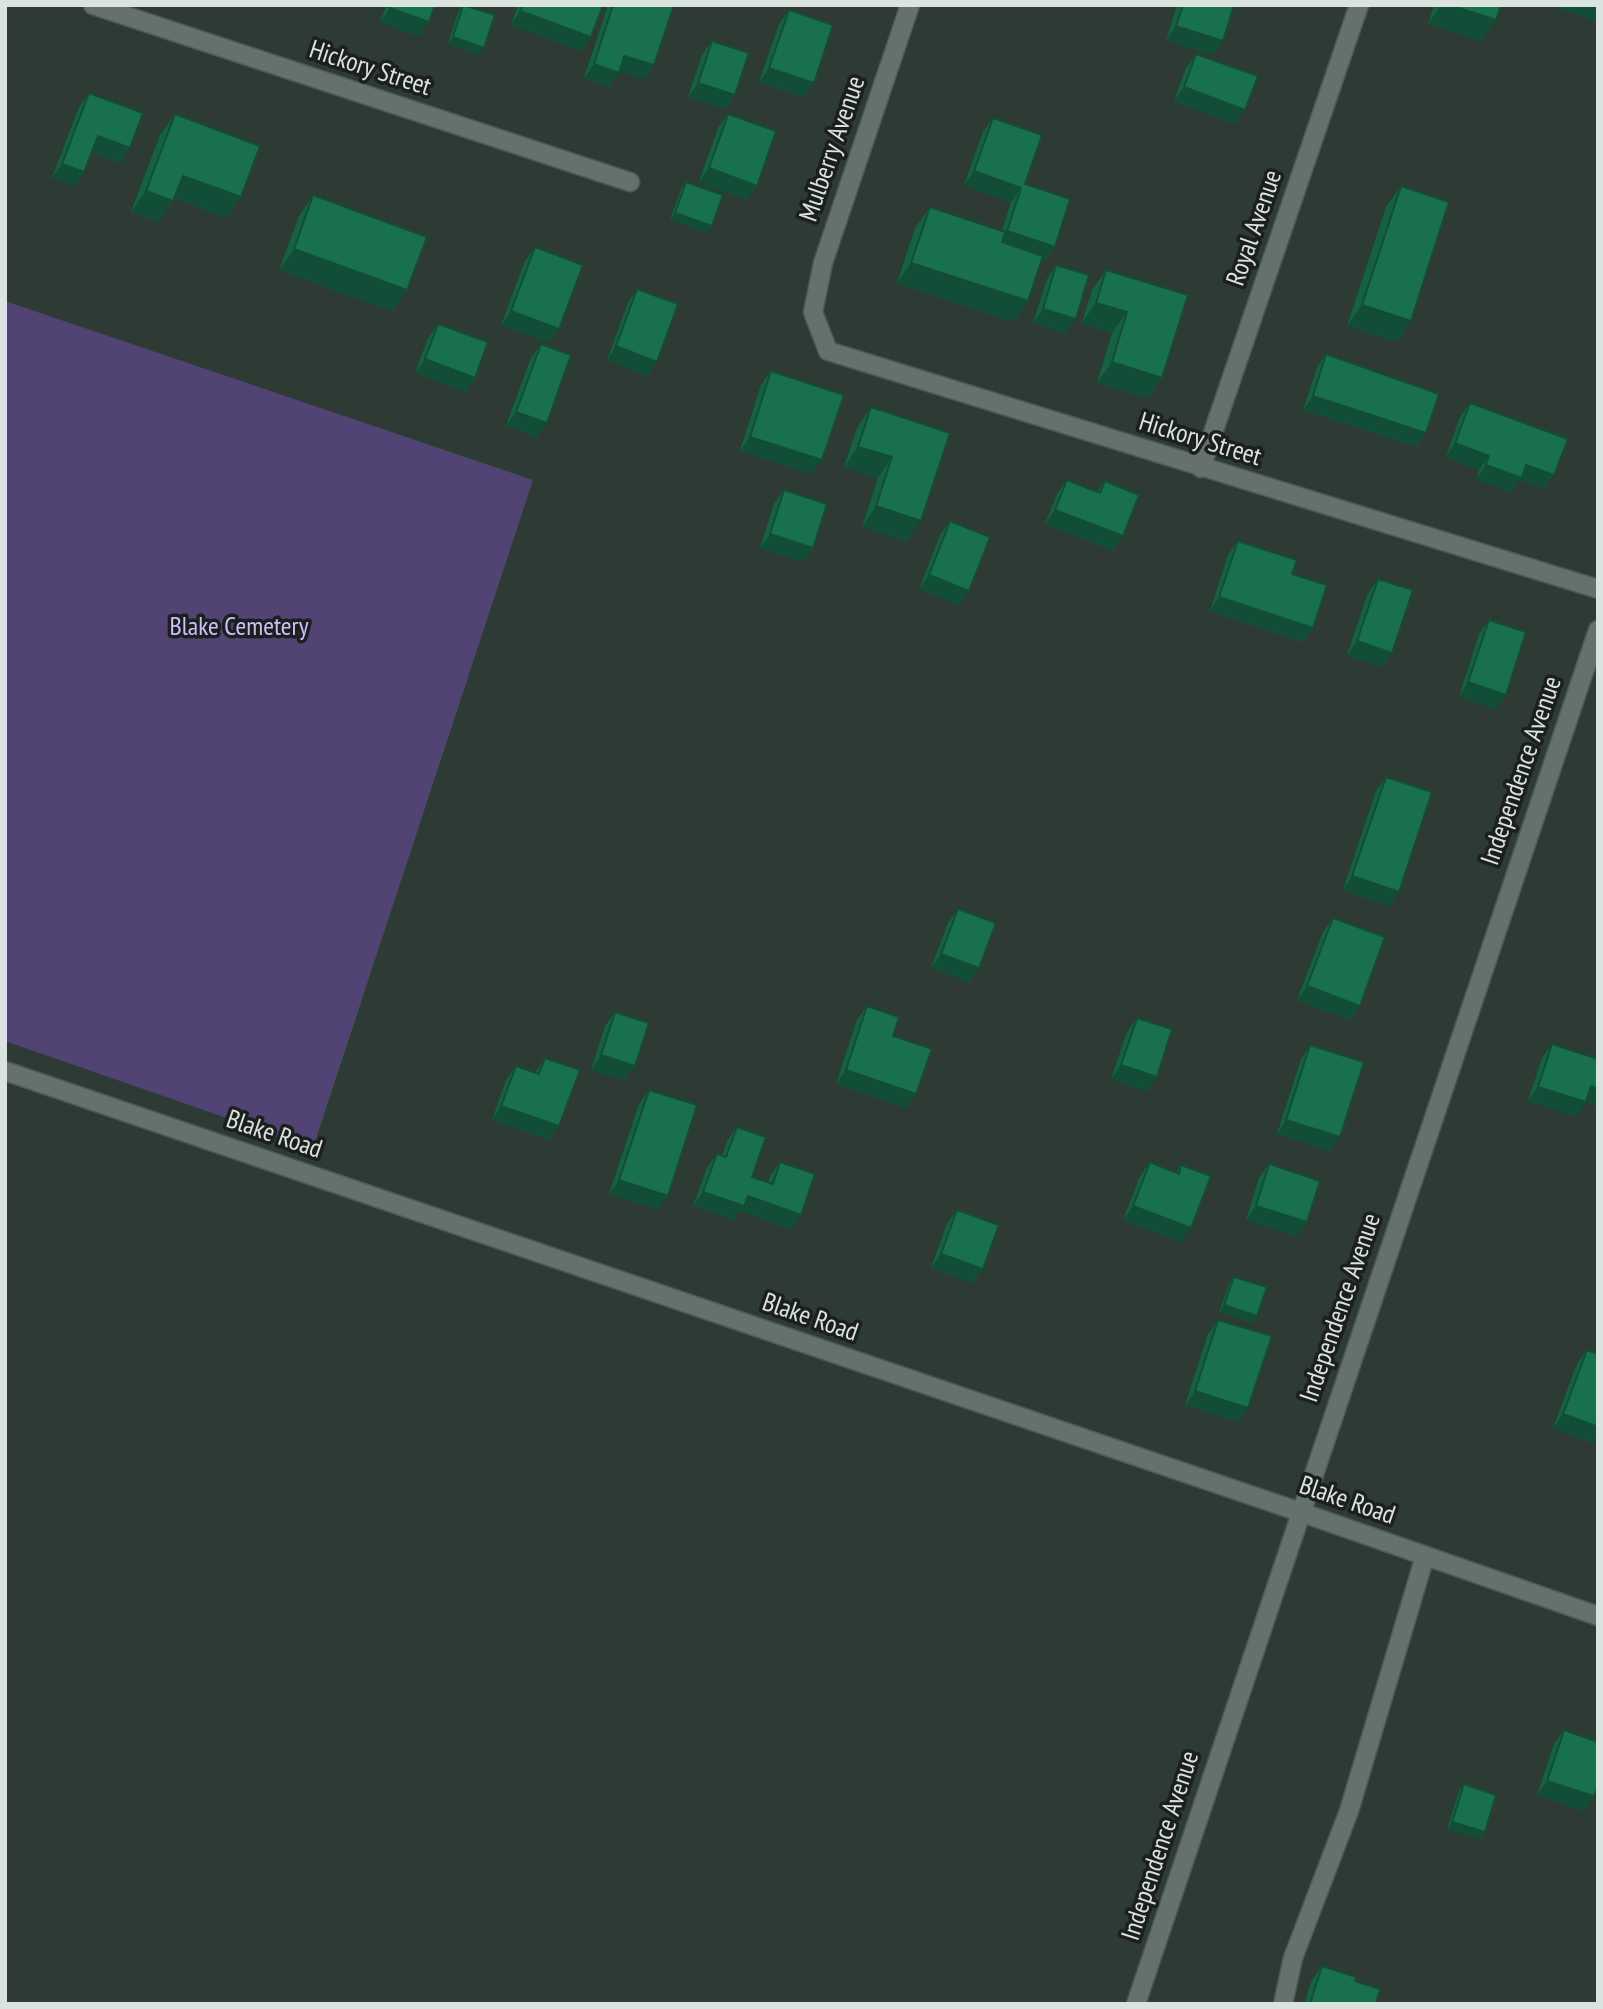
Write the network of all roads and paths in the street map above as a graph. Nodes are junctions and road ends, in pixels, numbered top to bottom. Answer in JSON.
{"nodes":[{"id":1,"x":93,"y":5,"type":"edge"},
{"id":2,"x":909,"y":5,"type":"edge"},
{"id":3,"x":1359,"y":5,"type":"edge"},
{"id":4,"x":630,"y":182,"type":"dead end"},
{"id":5,"x":813,"y":312,"type":"joint"},
{"id":6,"x":1201,"y":468,"type":"junction"},
{"id":7,"x":1598,"y":589,"type":"edge"},
{"id":8,"x":1598,"y":630,"type":"edge"},
{"id":9,"x":5,"y":1072,"type":"edge"},
{"id":10,"x":1300,"y":1512,"type":"junction"},
{"id":11,"x":1425,"y":1556,"type":"junction"},
{"id":12,"x":1598,"y":1616,"type":"edge"},
{"id":13,"x":1136,"y":2004,"type":"edge"},
{"id":14,"x":1283,"y":2004,"type":"edge"}],
"edges":[{"from":1,"to":4,"type":"street","name":"Hickory Street"},
{"from":2,"to":5,"type":"street","name":"Mulberry Avenue"},
{"from":3,"to":6,"type":"street","name":"Royal Avenue"},
{"from":5,"to":6,"type":"street","name":"Hickory Street"},
{"from":6,"to":7,"type":"street","name":"Hickory Street"},
{"from":8,"to":10,"type":"street","name":"Independence Avenue"},
{"from":9,"to":10,"type":"street","name":"Blake Road"},
{"from":10,"to":11,"type":"street","name":"Blake Road"},
{"from":10,"to":13,"type":"street","name":"Independence Avenue"},
{"from":11,"to":12,"type":"street","name":"Blake Road"},
{"from":11,"to":14,"type":"street"}]}
